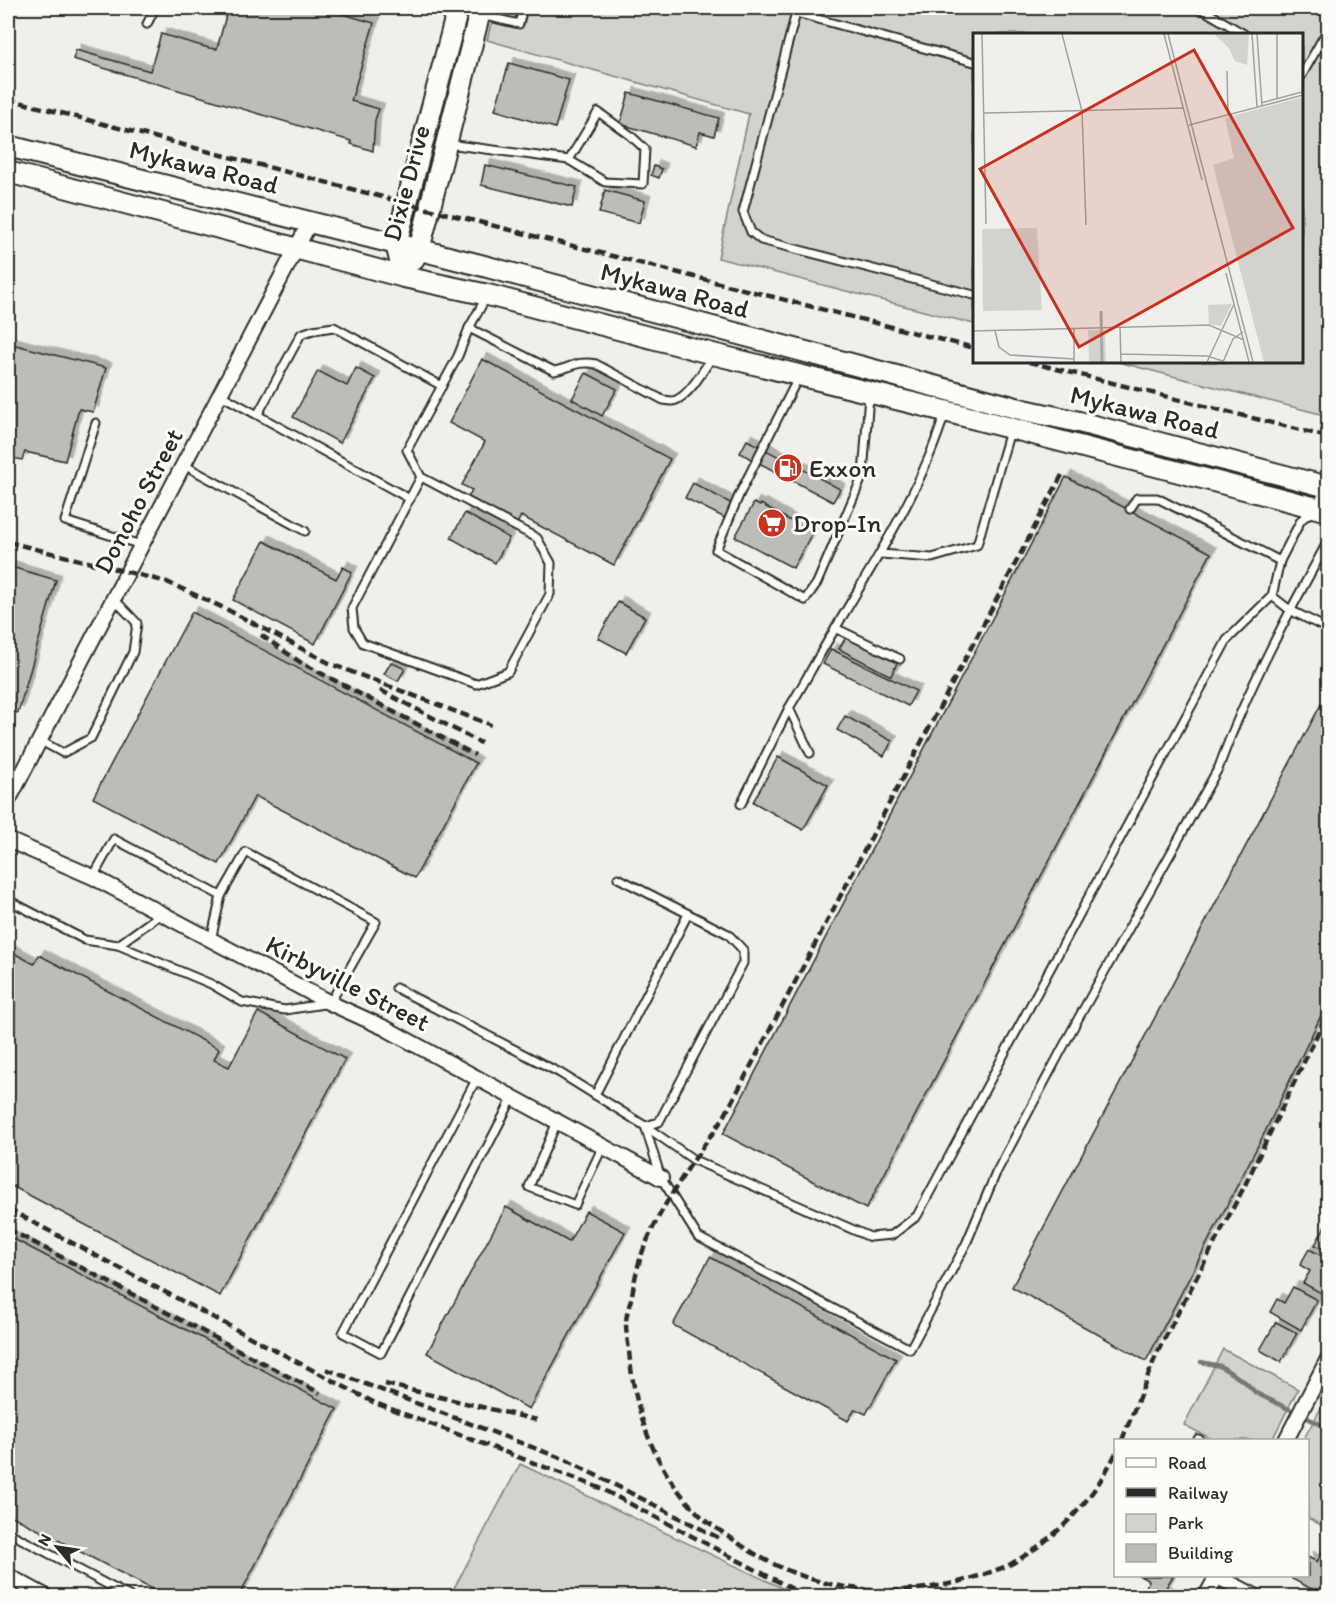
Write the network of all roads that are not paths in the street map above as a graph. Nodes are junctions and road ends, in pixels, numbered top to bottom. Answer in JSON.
{"nodes":[{"id":1,"x":156,"y":8,"type":"edge"},
{"id":2,"x":456,"y":8,"type":"edge"},
{"id":3,"x":523,"y":8,"type":"edge"},
{"id":4,"x":1200,"y":8,"type":"edge"},
{"id":5,"x":795,"y":10,"type":"edge"},
{"id":6,"x":480,"y":11,"type":"edge"},
{"id":7,"x":147,"y":24,"type":"dead end"},
{"id":8,"x":1329,"y":28,"type":"edge"},
{"id":9,"x":1242,"y":33,"type":"edge"},
{"id":10,"x":973,"y":61,"type":"edge"},
{"id":11,"x":1303,"y":72,"type":"edge"},
{"id":12,"x":445,"y":143,"type":"junction"},
{"id":13,"x":8,"y":146,"type":"edge"},
{"id":14,"x":569,"y":160,"type":"junction"},
{"id":15,"x":8,"y":172,"type":"edge"},
{"id":16,"x":310,"y":222,"type":"junction"},
{"id":17,"x":396,"y":244,"type":"junction"},
{"id":18,"x":298,"y":249,"type":"junction"},
{"id":19,"x":419,"y":250,"type":"junction"},
{"id":20,"x":404,"y":277,"type":"junction"},
{"id":21,"x":973,"y":294,"type":"edge"},
{"id":22,"x":488,"y":295,"type":"junction"},
{"id":23,"x":469,"y":328,"type":"junction"},
{"id":24,"x":809,"y":353,"type":"junction"},
{"id":25,"x":709,"y":361,"type":"junction"},
{"id":26,"x":800,"y":374,"type":"junction"},
{"id":27,"x":442,"y":386,"type":"junction"},
{"id":28,"x":951,"y":391,"type":"junction"},
{"id":29,"x":870,"y":392,"type":"junction"},
{"id":30,"x":221,"y":395,"type":"junction"},
{"id":31,"x":945,"y":411,"type":"junction"},
{"id":32,"x":258,"y":414,"type":"junction"},
{"id":33,"x":96,"y":423,"type":"dead end"},
{"id":34,"x":1011,"y":428,"type":"junction"},
{"id":35,"x":184,"y":465,"type":"junction"},
{"id":36,"x":421,"y":477,"type":"junction"},
{"id":37,"x":1327,"y":487,"type":"edge"},
{"id":38,"x":410,"y":499,"type":"junction"},
{"id":39,"x":1130,"y":509,"type":"dead end"},
{"id":40,"x":1322,"y":510,"type":"edge"},
{"id":41,"x":305,"y":531,"type":"dead end"},
{"id":42,"x":1329,"y":541,"type":"edge"},
{"id":43,"x":141,"y":545,"type":"junction"},
{"id":44,"x":881,"y":554,"type":"junction"},
{"id":45,"x":1280,"y":561,"type":"junction"},
{"id":46,"x":1272,"y":596,"type":"junction"},
{"id":47,"x":114,"y":599,"type":"junction"},
{"id":48,"x":1290,"y":610,"type":"junction"},
{"id":49,"x":835,"y":628,"type":"junction"},
{"id":50,"x":1329,"y":630,"type":"edge"},
{"id":51,"x":900,"y":659,"type":"dead end"},
{"id":52,"x":789,"y":708,"type":"junction"},
{"id":53,"x":39,"y":740,"type":"junction"},
{"id":54,"x":810,"y":753,"type":"dead end"},
{"id":55,"x":8,"y":801,"type":"edge"},
{"id":56,"x":741,"y":804,"type":"dead end"},
{"id":57,"x":8,"y":840,"type":"edge"},
{"id":58,"x":93,"y":877,"type":"junction"},
{"id":59,"x":618,"y":878,"type":"dead end"},
{"id":60,"x":221,"y":896,"type":"junction"},
{"id":61,"x":8,"y":900,"type":"edge"},
{"id":62,"x":161,"y":914,"type":"junction"},
{"id":63,"x":688,"y":914,"type":"junction"},
{"id":64,"x":212,"y":940,"type":"junction"},
{"id":65,"x":118,"y":945,"type":"junction"},
{"id":66,"x":396,"y":988,"type":"dead end"},
{"id":67,"x":330,"y":1003,"type":"junction"},
{"id":68,"x":477,"y":1078,"type":"junction"},
{"id":69,"x":595,"y":1095,"type":"junction"},
{"id":70,"x":513,"y":1098,"type":"junction"},
{"id":71,"x":557,"y":1122,"type":"junction"},
{"id":72,"x":645,"y":1126,"type":"junction"},
{"id":73,"x":603,"y":1146,"type":"junction"},
{"id":74,"x":661,"y":1178,"type":"junction"},
{"id":75,"x":1329,"y":1359,"type":"edge"},
{"id":76,"x":1288,"y":1435,"type":"edge"},
{"id":77,"x":8,"y":1532,"type":"edge"},
{"id":78,"x":8,"y":1576,"type":"edge"},
{"id":79,"x":1216,"y":1577,"type":"edge"},
{"id":80,"x":1218,"y":1577,"type":"edge"},
{"id":81,"x":45,"y":1596,"type":"edge"},
{"id":82,"x":129,"y":1596,"type":"edge"},
{"id":83,"x":1206,"y":1596,"type":"edge"},
{"id":84,"x":1255,"y":1596,"type":"edge"}],
"edges":[{"from":1,"to":7,"type":"lane"},
{"from":2,"to":6,"type":"street"},
{"from":2,"to":17,"type":"main road","name":"Dixie Drive"},
{"from":3,"to":6,"type":"lane"},
{"from":4,"to":9,"type":"lane"},
{"from":5,"to":10,"type":"lane"},
{"from":5,"to":21,"type":"lane"},
{"from":6,"to":12,"type":"main road","name":"Dixie Drive"},
{"from":8,"to":11,"type":"lane"},
{"from":12,"to":14,"type":"lane"},
{"from":12,"to":19,"type":"main road","name":"Dixie Drive"},
{"from":13,"to":16,"type":"main road","name":"Mykawa Road"},
{"from":14,"to":14,"type":"lane"},
{"from":15,"to":18,"type":"main road","name":"Mykawa Road"},
{"from":16,"to":17,"type":"main road","name":"Mykawa Road"},
{"from":16,"to":18,"type":"street","name":"Donoho Street"},
{"from":17,"to":19,"type":"main road","name":"Mykawa Road"},
{"from":17,"to":20,"type":"main road","name":"Dixie Drive"},
{"from":18,"to":20,"type":"main road","name":"Mykawa Road"},
{"from":18,"to":30,"type":"street","name":"Donoho Street"},
{"from":19,"to":20,"type":"main road","name":"Dixie Drive"},
{"from":19,"to":24,"type":"main road","name":"Mykawa Road"},
{"from":20,"to":22,"type":"main road","name":"Mykawa Road"},
{"from":22,"to":23,"type":"lane"},
{"from":22,"to":25,"type":"main road","name":"Mykawa Road"},
{"from":23,"to":25,"type":"lane"},
{"from":23,"to":27,"type":"lane"},
{"from":24,"to":26,"type":"main road"},
{"from":24,"to":28,"type":"main road","name":"Mykawa Road"},
{"from":25,"to":26,"type":"main road","name":"Mykawa Road"},
{"from":26,"to":29,"type":"main road","name":"Mykawa Road"},
{"from":26,"to":29,"type":"lane"},
{"from":27,"to":32,"type":"lane"},
{"from":27,"to":36,"type":"lane"},
{"from":28,"to":31,"type":"main road"},
{"from":28,"to":37,"type":"main road","name":"Mykawa Road"},
{"from":29,"to":31,"type":"main road","name":"Mykawa Road"},
{"from":30,"to":32,"type":"lane"},
{"from":30,"to":35,"type":"street","name":"Donoho Street"},
{"from":31,"to":34,"type":"main road","name":"Mykawa Road"},
{"from":31,"to":44,"type":"lane"},
{"from":32,"to":38,"type":"lane"},
{"from":33,"to":43,"type":"lane"},
{"from":34,"to":40,"type":"main road","name":"Mykawa Road"},
{"from":34,"to":44,"type":"lane"},
{"from":35,"to":41,"type":"lane"},
{"from":35,"to":43,"type":"street","name":"Donoho Street"},
{"from":36,"to":38,"type":"lane"},
{"from":36,"to":38,"type":"lane"},
{"from":37,"to":40,"type":"lane"},
{"from":39,"to":45,"type":"lane"},
{"from":40,"to":45,"type":"lane"},
{"from":42,"to":48,"type":"lane"},
{"from":43,"to":47,"type":"street","name":"Donoho Street"},
{"from":44,"to":49,"type":"lane"},
{"from":45,"to":46,"type":"lane"},
{"from":46,"to":48,"type":"lane"},
{"from":46,"to":72,"type":"lane"},
{"from":47,"to":53,"type":"street","name":"Donoho Street"},
{"from":47,"to":53,"type":"lane"},
{"from":48,"to":50,"type":"lane"},
{"from":48,"to":74,"type":"lane"},
{"from":49,"to":51,"type":"lane"},
{"from":49,"to":52,"type":"lane"},
{"from":52,"to":54,"type":"lane"},
{"from":52,"to":56,"type":"lane"},
{"from":53,"to":55,"type":"street","name":"Donoho Street"},
{"from":57,"to":58,"type":"street","name":"Kirbyville Street"},
{"from":58,"to":60,"type":"lane"},
{"from":58,"to":62,"type":"street","name":"Kirbyville Street"},
{"from":59,"to":63,"type":"lane"},
{"from":60,"to":64,"type":"lane"},
{"from":60,"to":67,"type":"lane"},
{"from":61,"to":65,"type":"lane"},
{"from":62,"to":64,"type":"street","name":"Kirbyville Street"},
{"from":62,"to":65,"type":"lane"},
{"from":63,"to":69,"type":"lane"},
{"from":63,"to":72,"type":"lane"},
{"from":64,"to":67,"type":"street","name":"Kirbyville Street"},
{"from":65,"to":67,"type":"lane"},
{"from":66,"to":69,"type":"lane"},
{"from":67,"to":68,"type":"street","name":"Kirbyville Street"},
{"from":68,"to":70,"type":"street","name":"Kirbyville Street"},
{"from":68,"to":70,"type":"lane"},
{"from":69,"to":72,"type":"lane"},
{"from":70,"to":71,"type":"street","name":"Kirbyville Street"},
{"from":71,"to":73,"type":"street","name":"Kirbyville Street"},
{"from":71,"to":73,"type":"lane"},
{"from":72,"to":74,"type":"lane"},
{"from":73,"to":74,"type":"street","name":"Kirbyville Street"},
{"from":75,"to":76,"type":"street"},
{"from":77,"to":82,"type":"lane"},
{"from":78,"to":81,"type":"street"},
{"from":79,"to":83,"type":"street"},
{"from":80,"to":84,"type":"street"}]}
